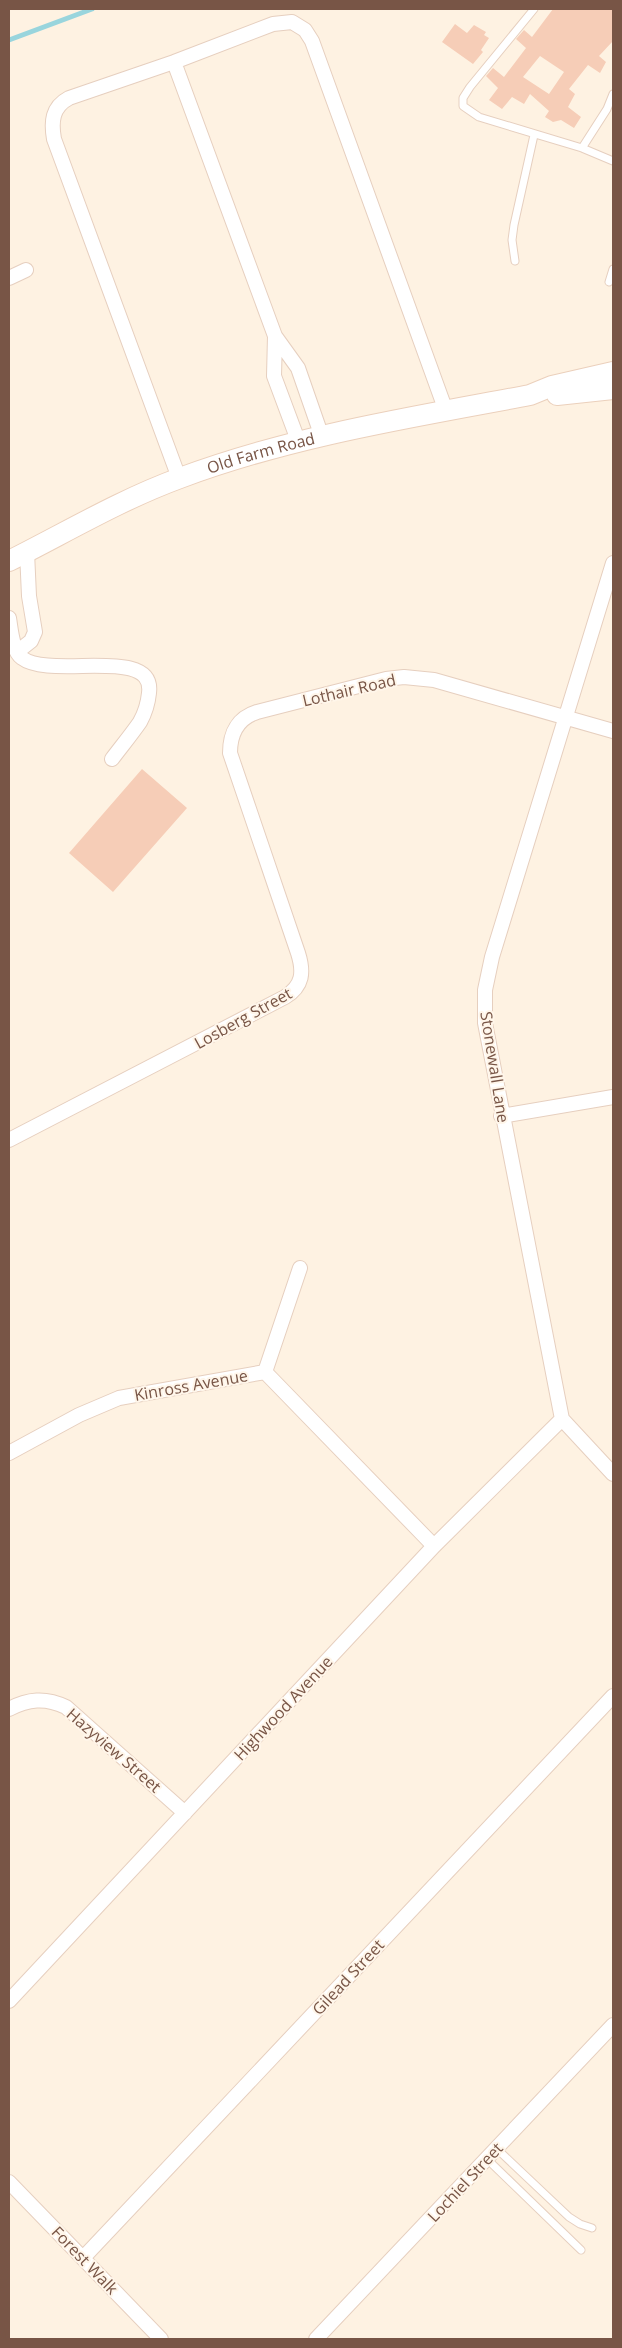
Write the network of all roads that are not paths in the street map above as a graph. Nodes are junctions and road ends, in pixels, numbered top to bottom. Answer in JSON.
{"nodes":[{"id":1,"x":534,"y":9,"type":"edge"},
{"id":2,"x":174,"y":62,"type":"junction"},
{"id":3,"x":613,"y":94,"type":"edge"},
{"id":4,"x":534,"y":135,"type":"junction"},
{"id":5,"x":582,"y":148,"type":"junction"},
{"id":6,"x":613,"y":161,"type":"edge"},
{"id":7,"x":515,"y":261,"type":"dead end"},
{"id":8,"x":613,"y":269,"type":"edge"},
{"id":9,"x":26,"y":270,"type":"dead end"},
{"id":10,"x":9,"y":278,"type":"edge"},
{"id":11,"x":609,"y":282,"type":"dead end"},
{"id":12,"x":275,"y":336,"type":"junction"},
{"id":13,"x":613,"y":372,"type":"edge"},
{"id":14,"x":613,"y":389,"type":"edge"},
{"id":15,"x":530,"y":395,"type":"junction"},
{"id":16,"x":446,"y":411,"type":"junction"},
{"id":17,"x":322,"y":437,"type":"junction"},
{"id":18,"x":299,"y":443,"type":"junction"},
{"id":19,"x":179,"y":478,"type":"junction"},
{"id":20,"x":27,"y":552,"type":"junction"},
{"id":21,"x":9,"y":561,"type":"edge"},
{"id":22,"x":613,"y":563,"type":"edge"},
{"id":23,"x":9,"y":618,"type":"edge"},
{"id":24,"x":17,"y":652,"type":"junction"},
{"id":25,"x":565,"y":718,"type":"junction"},
{"id":26,"x":613,"y":731,"type":"edge"},
{"id":27,"x":231,"y":739,"type":"joint"},
{"id":28,"x":112,"y":759,"type":"dead end"},
{"id":29,"x":613,"y":1097,"type":"edge"},
{"id":30,"x":501,"y":1116,"type":"junction"},
{"id":31,"x":9,"y":1140,"type":"edge"},
{"id":32,"x":300,"y":1268,"type":"dead end"},
{"id":33,"x":265,"y":1372,"type":"junction"},
{"id":34,"x":562,"y":1419,"type":"junction"},
{"id":35,"x":9,"y":1453,"type":"edge"},
{"id":36,"x":613,"y":1474,"type":"edge"},
{"id":37,"x":434,"y":1546,"type":"junction"},
{"id":38,"x":613,"y":1696,"type":"edge"},
{"id":39,"x":9,"y":1709,"type":"edge"},
{"id":40,"x":185,"y":1813,"type":"junction"},
{"id":41,"x":9,"y":2001,"type":"edge"},
{"id":42,"x":613,"y":2024,"type":"edge"},
{"id":43,"x":492,"y":2154,"type":"junction"},
{"id":44,"x":9,"y":2182,"type":"edge"},
{"id":45,"x":592,"y":2228,"type":"dead end"},
{"id":46,"x":581,"y":2250,"type":"dead end"},
{"id":47,"x":83,"y":2258,"type":"junction"},
{"id":48,"x":161,"y":2339,"type":"edge"},
{"id":49,"x":316,"y":2339,"type":"edge"}],
"edges":[{"from":1,"to":4,"type":"lane"},
{"from":2,"to":12,"type":"street"},
{"from":2,"to":16,"type":"street"},
{"from":2,"to":19,"type":"street"},
{"from":3,"to":5,"type":"lane"},
{"from":4,"to":5,"type":"lane"},
{"from":4,"to":7,"type":"lane"},
{"from":5,"to":6,"type":"lane"},
{"from":8,"to":11,"type":"lane"},
{"from":9,"to":10,"type":"street"},
{"from":12,"to":17,"type":"street"},
{"from":12,"to":18,"type":"street"},
{"from":13,"to":15,"type":"street","name":"Old Farm Road"},
{"from":14,"to":15,"type":"street","name":"Old Farm Road"},
{"from":15,"to":16,"type":"street","name":"Old Farm Road"},
{"from":16,"to":17,"type":"street","name":"Old Farm Road"},
{"from":17,"to":18,"type":"street","name":"Old Farm Road"},
{"from":18,"to":19,"type":"street","name":"Old Farm Road"},
{"from":19,"to":20,"type":"street","name":"Old Farm Road"},
{"from":20,"to":21,"type":"street","name":"Old Farm Road"},
{"from":20,"to":24,"type":"street"},
{"from":22,"to":25,"type":"street","name":"Stonewall Lane"},
{"from":23,"to":24,"type":"street"},
{"from":24,"to":28,"type":"street"},
{"from":25,"to":26,"type":"street","name":"Lothair Road"},
{"from":25,"to":27,"type":"street","name":"Lothair Road"},
{"from":25,"to":30,"type":"street","name":"Stonewall Lane"},
{"from":27,"to":31,"type":"street","name":"Losberg Street"},
{"from":29,"to":30,"type":"street"},
{"from":30,"to":34,"type":"street","name":"Stonewall Lane"},
{"from":32,"to":33,"type":"street"},
{"from":33,"to":35,"type":"street","name":"Kinross Avenue"},
{"from":33,"to":37,"type":"street","name":"Kinross Avenue"},
{"from":34,"to":36,"type":"street"},
{"from":34,"to":37,"type":"street","name":"Highwood Avenue"},
{"from":37,"to":40,"type":"street","name":"Highwood Avenue"},
{"from":38,"to":47,"type":"street","name":"Gilead Street"},
{"from":39,"to":40,"type":"street","name":"Hazyview Street"},
{"from":40,"to":41,"type":"street","name":"Highwood Avenue"},
{"from":42,"to":43,"type":"street","name":"Lochiel Street"},
{"from":43,"to":45,"type":"lane"},
{"from":43,"to":46,"type":"lane"},
{"from":43,"to":49,"type":"street","name":"Lochiel Street"},
{"from":44,"to":47,"type":"street","name":"Forest Walk"},
{"from":47,"to":48,"type":"street","name":"Forest Walk"}]}
